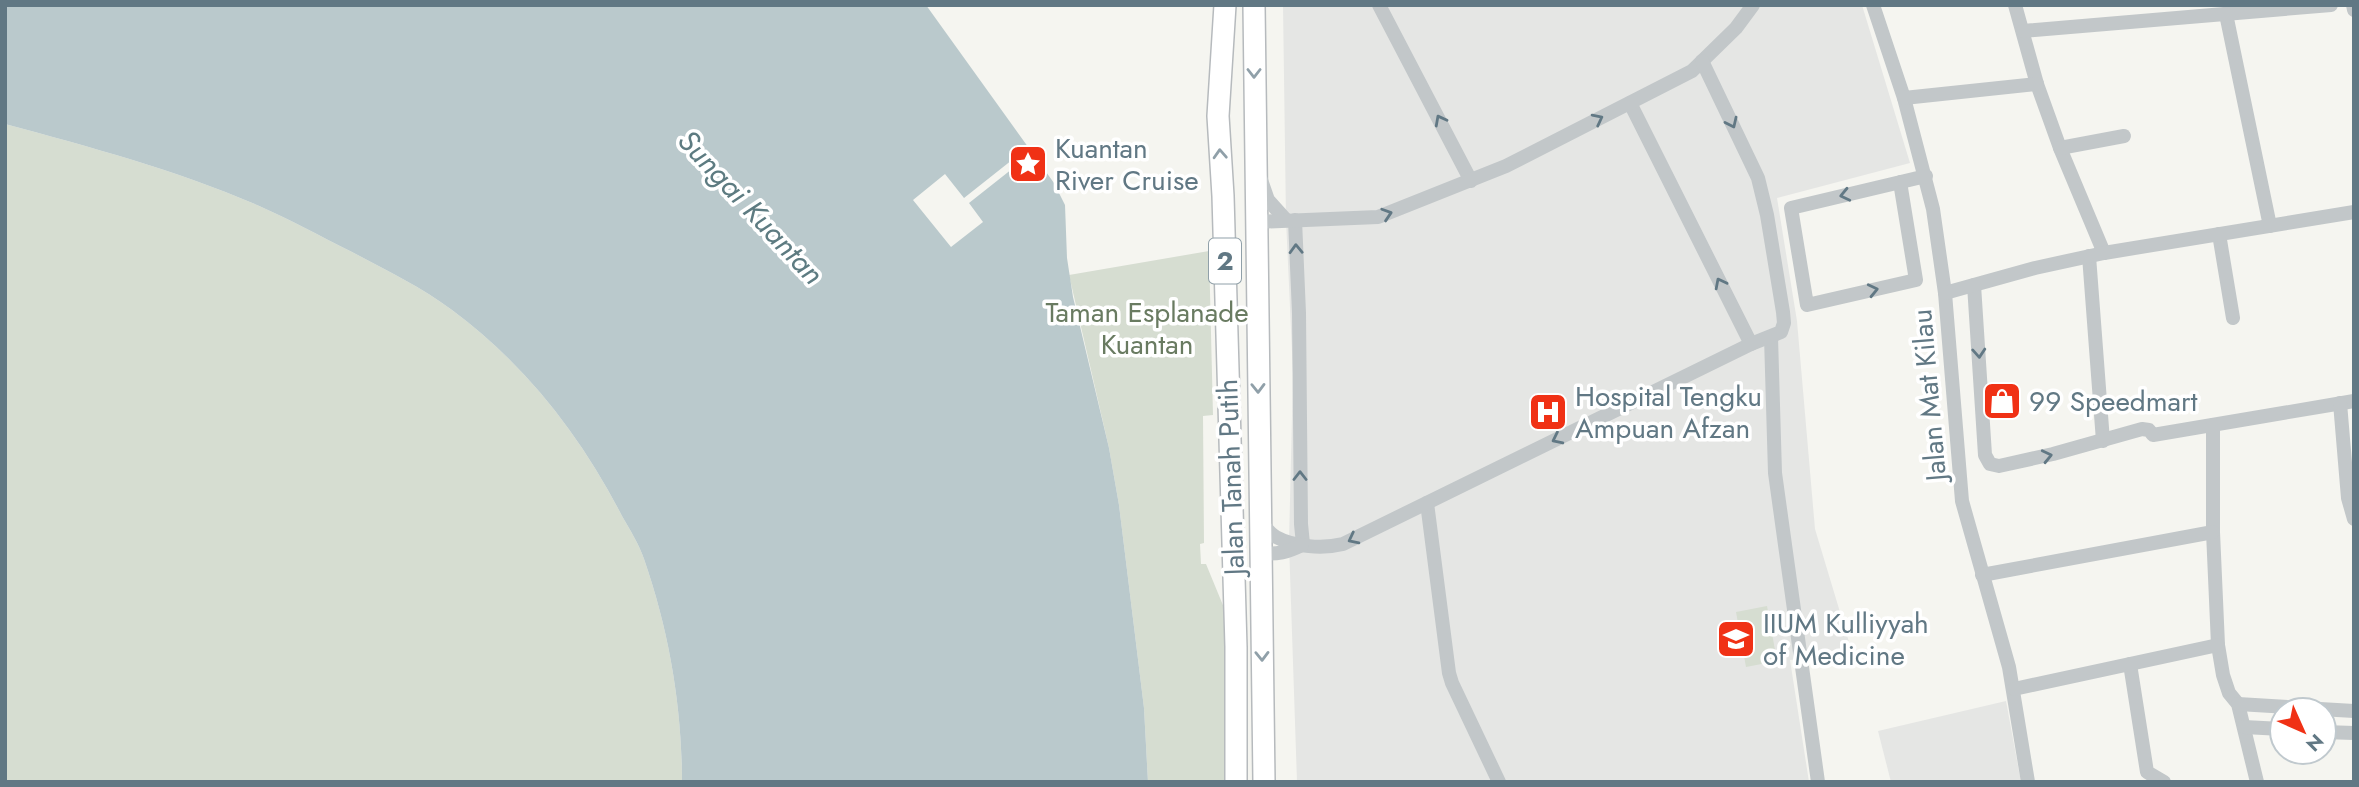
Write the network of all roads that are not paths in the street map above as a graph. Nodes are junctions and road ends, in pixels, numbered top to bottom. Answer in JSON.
{"nodes":[{"id":1,"x":1226,"y":5,"type":"edge"},
{"id":2,"x":1254,"y":5,"type":"edge"},
{"id":3,"x":1379,"y":5,"type":"edge"},
{"id":4,"x":1753,"y":5,"type":"edge"},
{"id":5,"x":1873,"y":5,"type":"edge"},
{"id":6,"x":2015,"y":5,"type":"edge"},
{"id":7,"x":2331,"y":5,"type":"edge"},
{"id":8,"x":2178,"y":12,"type":"edge"},
{"id":9,"x":2226,"y":14,"type":"junction"},
{"id":10,"x":2023,"y":31,"type":"junction"},
{"id":11,"x":1702,"y":61,"type":"junction"},
{"id":12,"x":2037,"y":84,"type":"junction"},
{"id":13,"x":1903,"y":98,"type":"junction"},
{"id":14,"x":1630,"y":103,"type":"junction"},
{"id":15,"x":1254,"y":125,"type":"junction"},
{"id":16,"x":2124,"y":136,"type":"dead end"},
{"id":17,"x":2060,"y":148,"type":"junction"},
{"id":18,"x":1256,"y":158,"type":"junction"},
{"id":19,"x":1926,"y":176,"type":"junction"},
{"id":20,"x":1471,"y":181,"type":"junction"},
{"id":21,"x":1900,"y":182,"type":"junction"},
{"id":22,"x":1223,"y":196,"type":"junction"},
{"id":23,"x":2354,"y":212,"type":"edge"},
{"id":24,"x":1291,"y":220,"type":"junction"},
{"id":25,"x":1256,"y":222,"type":"junction"},
{"id":26,"x":2270,"y":226,"type":"junction"},
{"id":27,"x":2220,"y":234,"type":"junction"},
{"id":28,"x":2104,"y":253,"type":"junction"},
{"id":29,"x":2088,"y":256,"type":"junction"},
{"id":30,"x":1974,"y":285,"type":"junction"},
{"id":31,"x":1945,"y":293,"type":"junction"},
{"id":32,"x":2233,"y":318,"type":"dead end"},
{"id":33,"x":1771,"y":337,"type":"junction"},
{"id":34,"x":1751,"y":344,"type":"junction"},
{"id":35,"x":2347,"y":402,"type":"edge"},
{"id":36,"x":2213,"y":425,"type":"junction"},
{"id":37,"x":2103,"y":441,"type":"junction"},
{"id":38,"x":1427,"y":502,"type":"junction"},
{"id":39,"x":1232,"y":516,"type":"junction"},
{"id":40,"x":2354,"y":519,"type":"edge"},
{"id":41,"x":1261,"y":522,"type":"junction"},
{"id":42,"x":2213,"y":532,"type":"junction"},
{"id":43,"x":1303,"y":544,"type":"junction"},
{"id":44,"x":1261,"y":553,"type":"junction"},
{"id":45,"x":1982,"y":575,"type":"junction"},
{"id":46,"x":1234,"y":582,"type":"junction"},
{"id":47,"x":2218,"y":645,"type":"junction"},
{"id":48,"x":2130,"y":664,"type":"junction"},
{"id":49,"x":2014,"y":689,"type":"junction"},
{"id":50,"x":2238,"y":704,"type":"junction"},
{"id":51,"x":2354,"y":711,"type":"edge"},
{"id":52,"x":2244,"y":727,"type":"junction"},
{"id":53,"x":2268,"y":728,"type":"edge"},
{"id":54,"x":1236,"y":782,"type":"edge"},
{"id":55,"x":1264,"y":782,"type":"edge"},
{"id":56,"x":1499,"y":782,"type":"edge"},
{"id":57,"x":1818,"y":782,"type":"edge"},
{"id":58,"x":2028,"y":782,"type":"edge"},
{"id":59,"x":2164,"y":782,"type":"edge"},
{"id":60,"x":2257,"y":782,"type":"edge"}],
"edges":[{"from":22,"to":1,"type":"highway","name":"Jalan Tanah Putih","number":"2","one_way":true},
{"from":2,"to":15,"type":"highway","name":"Jalan Tanah Putih","number":"2","one_way":true},
{"from":20,"to":3,"type":"street","one_way":true},
{"from":4,"to":11,"type":"street"},
{"from":5,"to":13,"type":"street","name":"Jalan Mat Kilau"},
{"from":6,"to":10,"type":"street"},
{"from":7,"to":9,"type":"street"},
{"from":8,"to":9,"type":"street"},
{"from":8,"to":10,"type":"street"},
{"from":9,"to":26,"type":"street"},
{"from":10,"to":12,"type":"street"},
{"from":11,"to":14,"type":"street"},
{"from":11,"to":33,"type":"street","one_way":true},
{"from":12,"to":13,"type":"street"},
{"from":12,"to":17,"type":"street"},
{"from":13,"to":19,"type":"street","name":"Jalan Mat Kilau"},
{"from":20,"to":14,"type":"street","one_way":true},
{"from":34,"to":14,"type":"street","one_way":true},
{"from":15,"to":18,"type":"highway","name":"Jalan Tanah Putih","number":"2"},
{"from":15,"to":22,"type":"highway"},
{"from":16,"to":17,"type":"street"},
{"from":17,"to":28,"type":"street"},
{"from":18,"to":24,"type":"street"},
{"from":18,"to":25,"type":"highway","name":"Jalan Tanah Putih","number":"2"},
{"from":19,"to":21,"type":"street"},
{"from":19,"to":31,"type":"street","name":"Jalan Mat Kilau"},
{"from":24,"to":20,"type":"street","one_way":true},
{"from":21,"to":21,"type":"street","one_way":true},
{"from":22,"to":39,"type":"highway","name":"Jalan Tanah Putih","number":"2"},
{"from":23,"to":26,"type":"street"},
{"from":24,"to":25,"type":"street"},
{"from":43,"to":24,"type":"street","one_way":true},
{"from":25,"to":41,"type":"highway","name":"Jalan Tanah Putih","number":"2","one_way":true},
{"from":26,"to":27,"type":"street"},
{"from":27,"to":28,"type":"street"},
{"from":27,"to":32,"type":"street"},
{"from":28,"to":29,"type":"street"},
{"from":29,"to":30,"type":"street"},
{"from":29,"to":37,"type":"street"},
{"from":30,"to":31,"type":"street"},
{"from":30,"to":37,"type":"street","name":"Jalan Mat Kilau","one_way":true},
{"from":31,"to":45,"type":"street","name":"Jalan Mat Kilau"},
{"from":33,"to":34,"type":"street"},
{"from":33,"to":57,"type":"street"},
{"from":34,"to":38,"type":"street","one_way":true},
{"from":35,"to":36,"type":"street"},
{"from":35,"to":40,"type":"street"},
{"from":36,"to":37,"type":"street"},
{"from":36,"to":42,"type":"street"},
{"from":38,"to":43,"type":"street","one_way":true},
{"from":38,"to":56,"type":"street"},
{"from":39,"to":44,"type":"highway"},
{"from":39,"to":46,"type":"highway","name":"Jalan Tanah Putih","number":"2"},
{"from":41,"to":43,"type":"street"},
{"from":41,"to":44,"type":"highway","name":"Jalan Tanah Putih","number":"2"},
{"from":42,"to":45,"type":"street"},
{"from":42,"to":47,"type":"street"},
{"from":43,"to":44,"type":"street"},
{"from":44,"to":46,"type":"highway"},
{"from":44,"to":55,"type":"highway","name":"Jalan Tanah Putih","number":"2","one_way":true},
{"from":45,"to":49,"type":"street","name":"Jalan Mat Kilau"},
{"from":46,"to":54,"type":"highway","name":"Jalan Tanah Putih","number":"2"},
{"from":47,"to":48,"type":"street"},
{"from":47,"to":50,"type":"street"},
{"from":48,"to":49,"type":"street"},
{"from":48,"to":59,"type":"street"},
{"from":49,"to":58,"type":"street","name":"Jalan Mat Kilau"},
{"from":50,"to":51,"type":"street"},
{"from":50,"to":52,"type":"street"},
{"from":52,"to":53,"type":"street"},
{"from":52,"to":60,"type":"street"}]}
